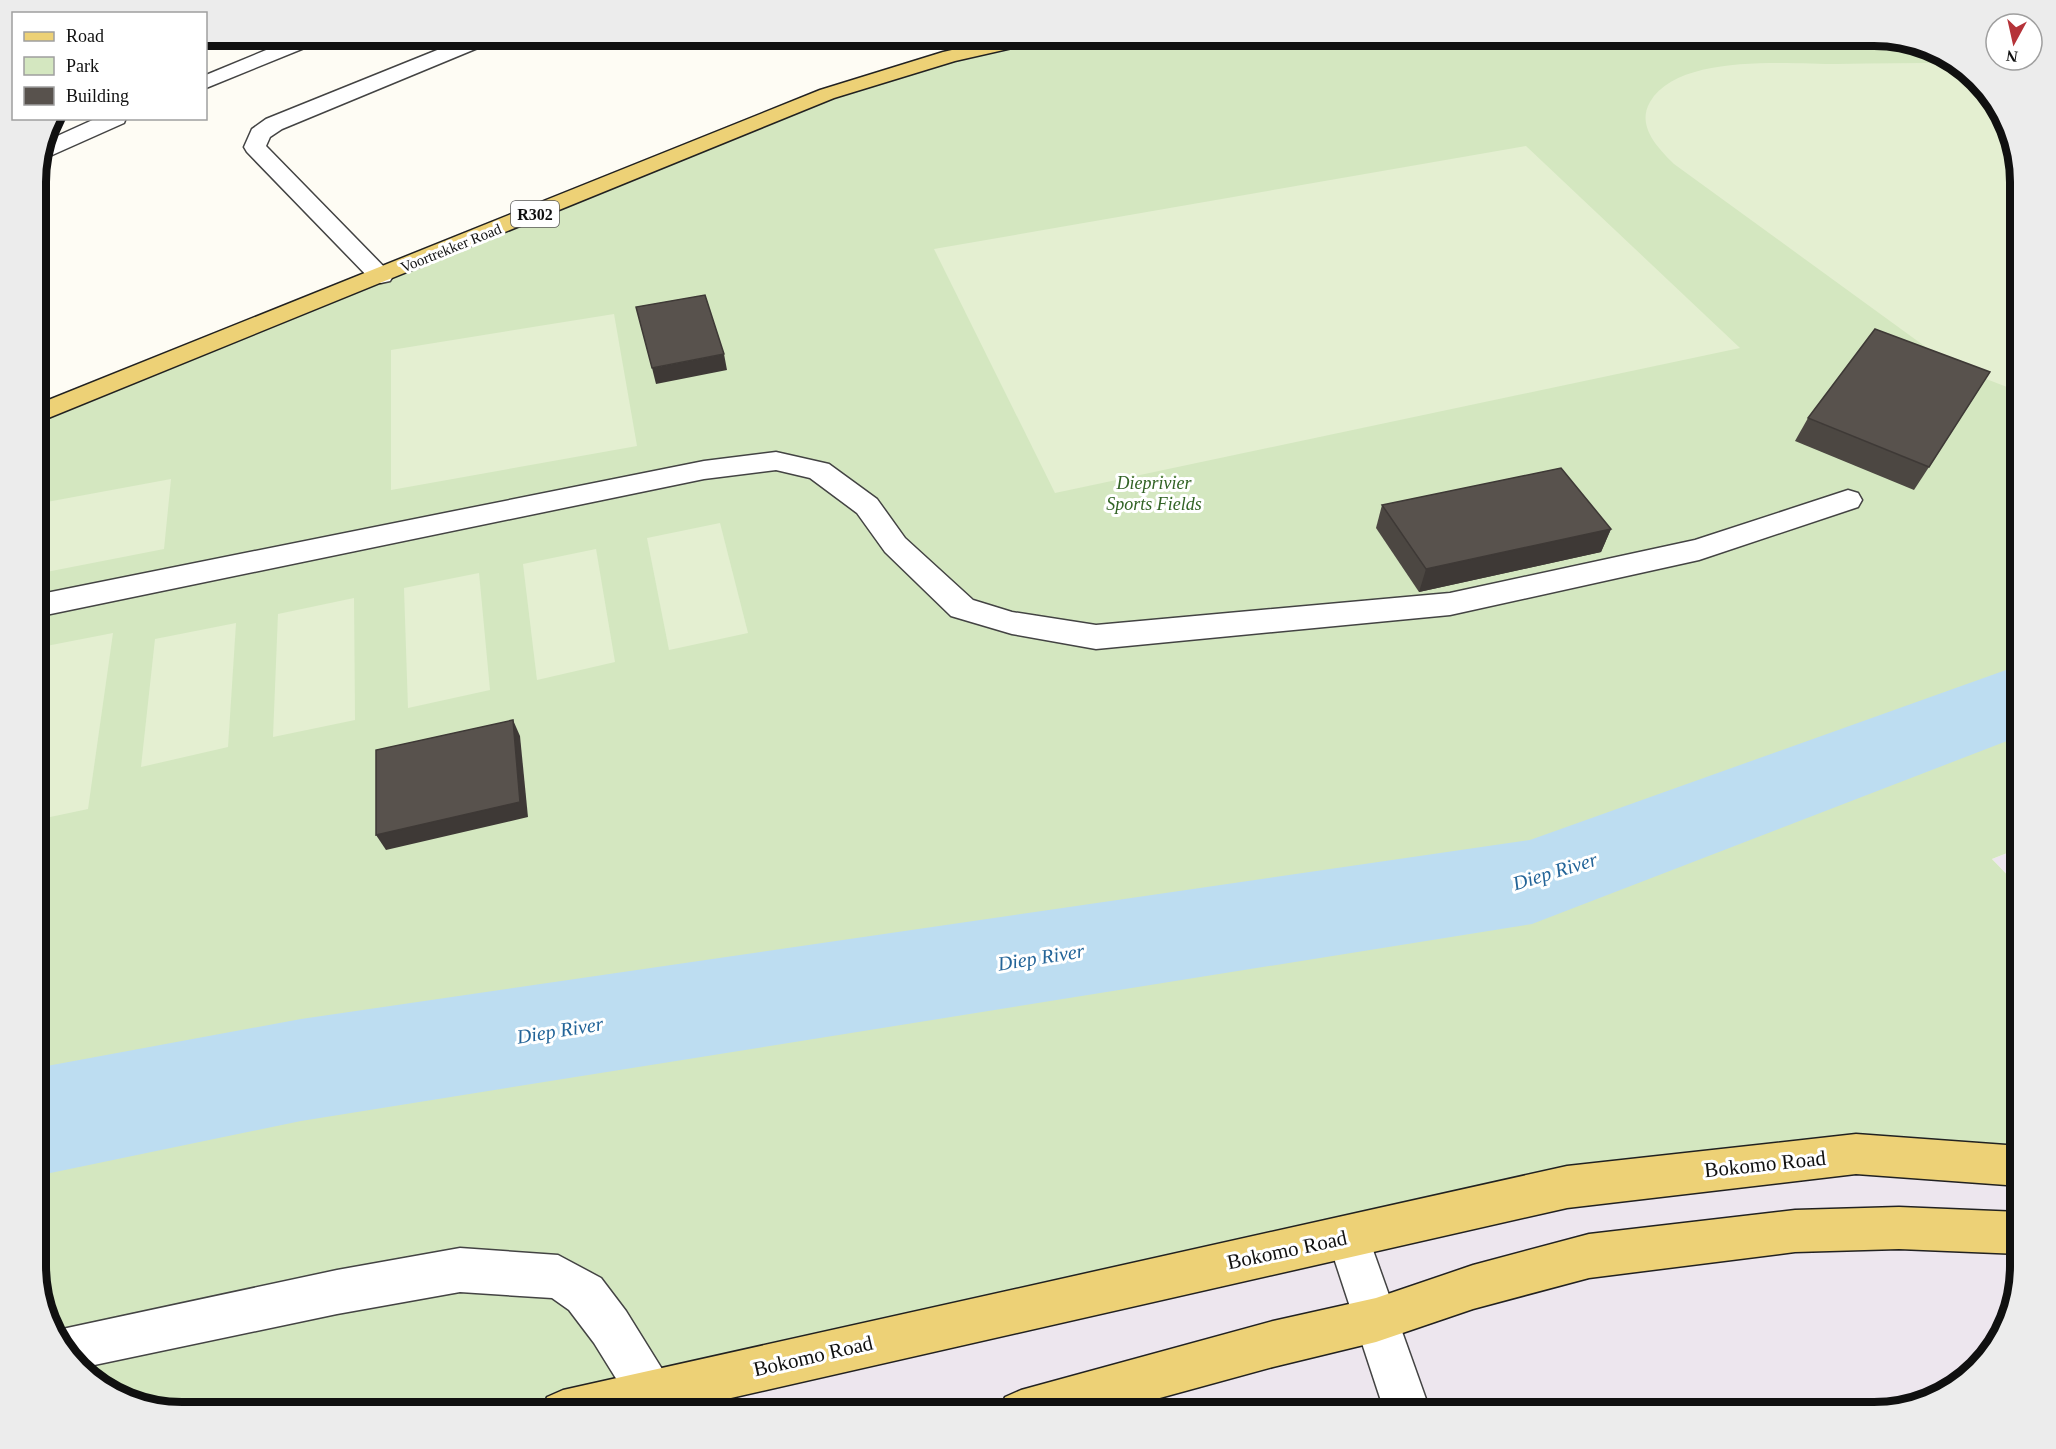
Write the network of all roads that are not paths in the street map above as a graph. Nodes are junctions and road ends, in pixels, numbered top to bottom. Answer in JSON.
{"nodes":[{"id":1,"x":293,"y":46,"type":"edge"},
{"id":2,"x":465,"y":46,"type":"edge"},
{"id":3,"x":996,"y":46,"type":"edge"},
{"id":4,"x":207,"y":82,"type":"edge"},
{"id":5,"x":107,"y":120,"type":"edge"},
{"id":6,"x":88,"y":124,"type":"edge"},
{"id":7,"x":52,"y":145,"type":"edge"},
{"id":8,"x":381,"y":276,"type":"junction"},
{"id":9,"x":47,"y":411,"type":"edge"},
{"id":10,"x":1848,"y":500,"type":"dead end"},
{"id":11,"x":47,"y":604,"type":"edge"},
{"id":12,"x":2010,"y":1165,"type":"edge"},
{"id":13,"x":2010,"y":1233,"type":"edge"},
{"id":14,"x":1348,"y":1237,"type":"junction"},
{"id":15,"x":1376,"y":1320,"type":"junction"},
{"id":16,"x":72,"y":1346,"type":"edge"},
{"id":17,"x":651,"y":1393,"type":"junction"},
{"id":18,"x":616,"y":1402,"type":"edge"},
{"id":19,"x":1061,"y":1402,"type":"edge"},
{"id":20,"x":1404,"y":1402,"type":"edge"}],
"edges":[{"from":1,"to":4,"type":"street"},
{"from":2,"to":8,"type":"street"},
{"from":3,"to":8,"type":"main road","name":"Voortrekker Road","number":"R302"},
{"from":5,"to":6,"type":"street"},
{"from":6,"to":7,"type":"street"},
{"from":8,"to":9,"type":"main road","name":"Voortrekker Road","number":"R302"},
{"from":10,"to":11,"type":"street"},
{"from":12,"to":14,"type":"main road","name":"Bokomo Road"},
{"from":13,"to":15,"type":"main road"},
{"from":14,"to":15,"type":"street"},
{"from":14,"to":17,"type":"main road","name":"Bokomo Road"},
{"from":15,"to":19,"type":"main road"},
{"from":15,"to":20,"type":"street"},
{"from":16,"to":17,"type":"street"},
{"from":17,"to":18,"type":"main road","name":"Bokomo Road"}]}
